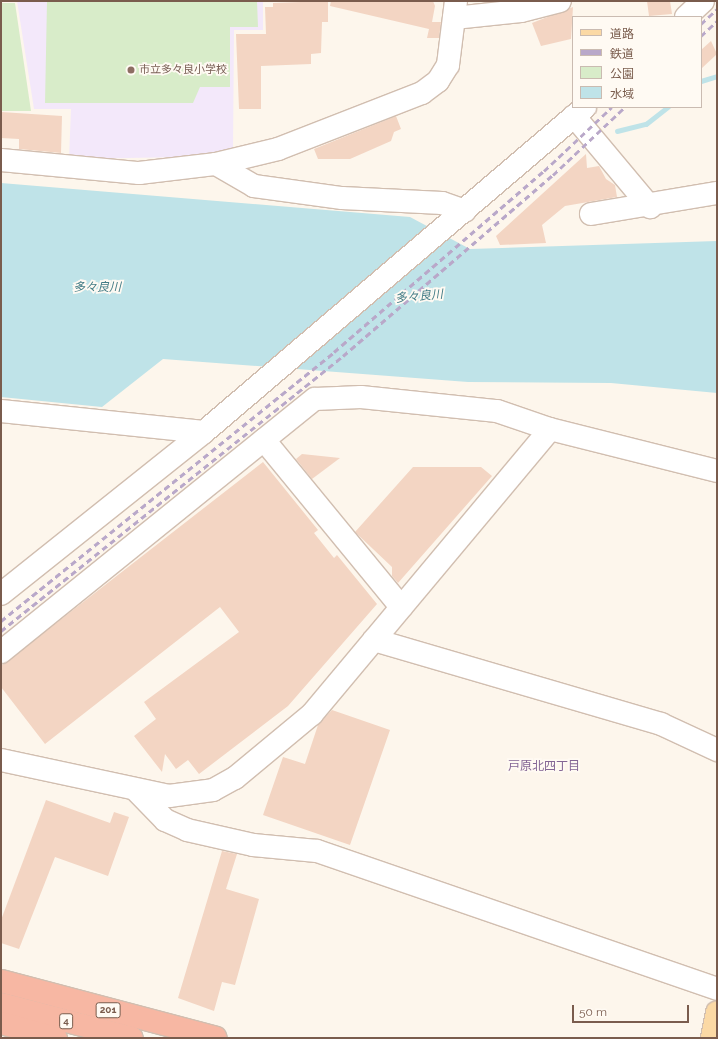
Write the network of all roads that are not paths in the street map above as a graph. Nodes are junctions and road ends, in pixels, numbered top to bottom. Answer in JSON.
{"nodes":[{"id":1,"x":560,"y":1,"type":"edge"},
{"id":2,"x":703,"y":1,"type":"edge"},
{"id":3,"x":455,"y":9,"type":"edge"},
{"id":4,"x":687,"y":16,"type":"edge"},
{"id":5,"x":579,"y":112,"type":"edge"},
{"id":6,"x":1,"y":160,"type":"edge"},
{"id":7,"x":216,"y":164,"type":"junction"},
{"id":8,"x":717,"y":193,"type":"edge"},
{"id":9,"x":650,"y":206,"type":"junction"},
{"id":10,"x":591,"y":214,"type":"dead end"},
{"id":11,"x":459,"y":215,"type":"junction"},
{"id":12,"x":1,"y":411,"type":"edge"},
{"id":13,"x":550,"y":429,"type":"junction"},
{"id":14,"x":204,"y":432,"type":"junction"},
{"id":15,"x":264,"y":440,"type":"junction"},
{"id":16,"x":717,"y":471,"type":"edge"},
{"id":17,"x":1,"y":594,"type":"edge"},
{"id":18,"x":401,"y":607,"type":"junction"},
{"id":19,"x":374,"y":640,"type":"junction"},
{"id":20,"x":1,"y":652,"type":"edge"},
{"id":21,"x":717,"y":750,"type":"edge"},
{"id":22,"x":1,"y":760,"type":"edge"},
{"id":23,"x":136,"y":790,"type":"junction"},
{"id":24,"x":1,"y":981,"type":"edge"},
{"id":25,"x":717,"y":989,"type":"edge"},
{"id":26,"x":1,"y":1004,"type":"edge"},
{"id":27,"x":717,"y":1012,"type":"edge"},
{"id":28,"x":1,"y":1023,"type":"edge"},
{"id":29,"x":56,"y":1038,"type":"edge"},
{"id":30,"x":132,"y":1038,"type":"edge"},
{"id":31,"x":216,"y":1038,"type":"edge"},
{"id":32,"x":712,"y":1038,"type":"edge"}],
"edges":[{"from":1,"to":3,"type":"street"},
{"from":2,"to":4,"type":"street"},
{"from":3,"to":7,"type":"street"},
{"from":5,"to":9,"type":"street"},
{"from":5,"to":11,"type":"street"},
{"from":6,"to":7,"type":"street"},
{"from":7,"to":11,"type":"street"},
{"from":8,"to":9,"type":"street"},
{"from":9,"to":10,"type":"street"},
{"from":11,"to":14,"type":"street"},
{"from":12,"to":14,"type":"street"},
{"from":13,"to":15,"type":"street"},
{"from":13,"to":16,"type":"street"},
{"from":13,"to":18,"type":"street"},
{"from":14,"to":17,"type":"street"},
{"from":15,"to":18,"type":"street"},
{"from":15,"to":20,"type":"street"},
{"from":18,"to":19,"type":"street"},
{"from":19,"to":21,"type":"street"},
{"from":19,"to":23,"type":"street"},
{"from":22,"to":23,"type":"street"},
{"from":23,"to":25,"type":"street"},
{"from":24,"to":31,"type":"highway","number":"201"},
{"from":26,"to":30,"type":"highway","number":"4"},
{"from":27,"to":32,"type":"main road"},
{"from":28,"to":29,"type":"highway","number":"4"}]}
